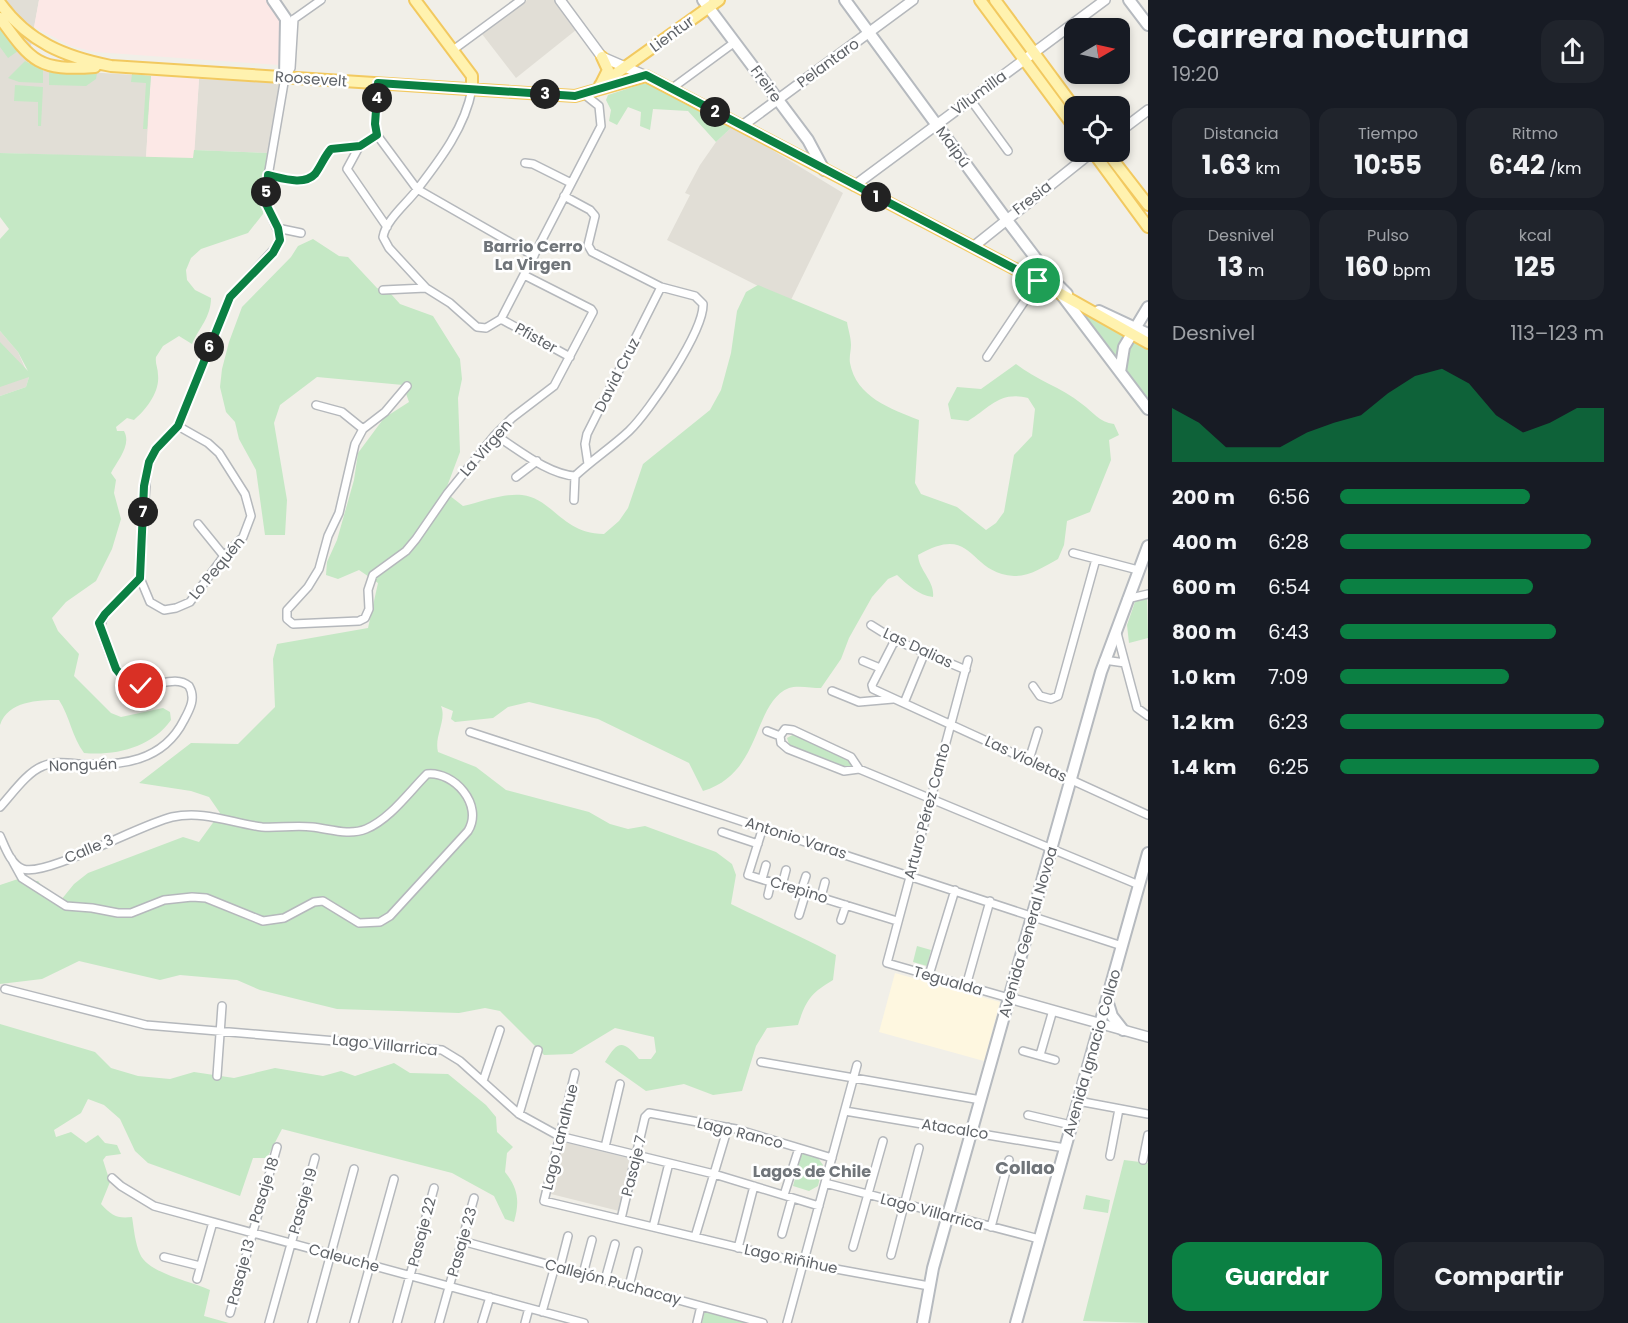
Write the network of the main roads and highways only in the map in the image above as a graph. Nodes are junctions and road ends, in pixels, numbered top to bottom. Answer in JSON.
{"nodes":[{"id":1,"x":273,"y":0,"type":"edge"},
{"id":2,"x":416,"y":0,"type":"edge"},
{"id":3,"x":719,"y":0,"type":"edge"},
{"id":4,"x":845,"y":0,"type":"edge"},
{"id":5,"x":980,"y":0,"type":"edge"},
{"id":6,"x":995,"y":0,"type":"edge"},
{"id":7,"x":1129,"y":0,"type":"edge"},
{"id":8,"x":0,"y":3,"type":"edge"},
{"id":9,"x":706,"y":4,"type":"edge"},
{"id":10,"x":0,"y":18,"type":"edge"},
{"id":11,"x":1148,"y":25,"type":"edge"},
{"id":12,"x":602,"y":57,"type":"road end"},
{"id":13,"x":111,"y":66,"type":"junction"},
{"id":14,"x":285,"y":77,"type":"junction"},
{"id":15,"x":599,"y":86,"type":"junction"},
{"id":16,"x":472,"y":89,"type":"junction"},
{"id":17,"x":584,"y":94,"type":"junction"},
{"id":18,"x":1066,"y":96,"type":"edge"},
{"id":19,"x":1064,"y":113,"type":"edge"},
{"id":20,"x":1099,"y":162,"type":"edge"},
{"id":21,"x":1115,"y":162,"type":"edge"},
{"id":22,"x":824,"y":170,"type":"junction"},
{"id":23,"x":1147,"y":201,"type":"edge"},
{"id":24,"x":1148,"y":227,"type":"edge"},
{"id":25,"x":1042,"y":267,"type":"junction"},
{"id":26,"x":1038,"y":281,"type":"junction"},
{"id":27,"x":1062,"y":293,"type":"junction"},
{"id":28,"x":1148,"y":307,"type":"edge"},
{"id":29,"x":1133,"y":331,"type":"junction"},
{"id":30,"x":1148,"y":334,"type":"edge"},
{"id":31,"x":1148,"y":343,"type":"edge"},
{"id":32,"x":1120,"y":372,"type":"junction"},
{"id":33,"x":1148,"y":409,"type":"edge"},
{"id":34,"x":1148,"y":546,"type":"edge"},
{"id":35,"x":1148,"y":853,"type":"edge"},
{"id":36,"x":1107,"y":1000,"type":"junction"},
{"id":37,"x":1123,"y":1030,"type":"road end"},
{"id":38,"x":923,"y":1323,"type":"edge"},
{"id":39,"x":1016,"y":1323,"type":"edge"}],
"edges":[{"from":1,"to":14,"type":"main road"},
{"from":2,"to":16,"type":"main road"},
{"from":3,"to":9,"type":"main road","name":"Lientur"},
{"from":4,"to":25,"type":"main road","name":"Maipú"},
{"from":5,"to":19,"type":"main road"},
{"from":6,"to":18,"type":"main road"},
{"from":7,"to":11,"type":"main road"},
{"from":8,"to":13,"type":"main road","name":"Roosevelt"},
{"from":9,"to":15,"type":"main road","name":"Lientur"},
{"from":9,"to":22,"type":"main road","name":"Freire"},
{"from":10,"to":13,"type":"main road","name":"Roosevelt"},
{"from":12,"to":15,"type":"main road"},
{"from":13,"to":14,"type":"main road","name":"Roosevelt"},
{"from":14,"to":16,"type":"main road","name":"Roosevelt"},
{"from":15,"to":17,"type":"main road"},
{"from":16,"to":17,"type":"main road","name":"Roosevelt"},
{"from":17,"to":22,"type":"main road","name":"Roosevelt"},
{"from":20,"to":24,"type":"main road"},
{"from":21,"to":23,"type":"main road"},
{"from":22,"to":26,"type":"main road"},
{"from":25,"to":26,"type":"main road"},
{"from":25,"to":27,"type":"main road","name":"Maipú"},
{"from":26,"to":27,"type":"main road"},
{"from":27,"to":29,"type":"main road"},
{"from":27,"to":32,"type":"main road","name":"Maipú"},
{"from":28,"to":29,"type":"main road"},
{"from":29,"to":30,"type":"main road"},
{"from":29,"to":31,"type":"main road"},
{"from":29,"to":32,"type":"main road"},
{"from":32,"to":33,"type":"main road","name":"Maipú"},
{"from":34,"to":38,"type":"main road","name":"Avenida General Novoa"},
{"from":35,"to":36,"type":"main road","name":"Avenida Ignacio Collao"},
{"from":36,"to":37,"type":"main road"},
{"from":36,"to":39,"type":"main road","name":"Avenida Ignacio Collao"}]}
